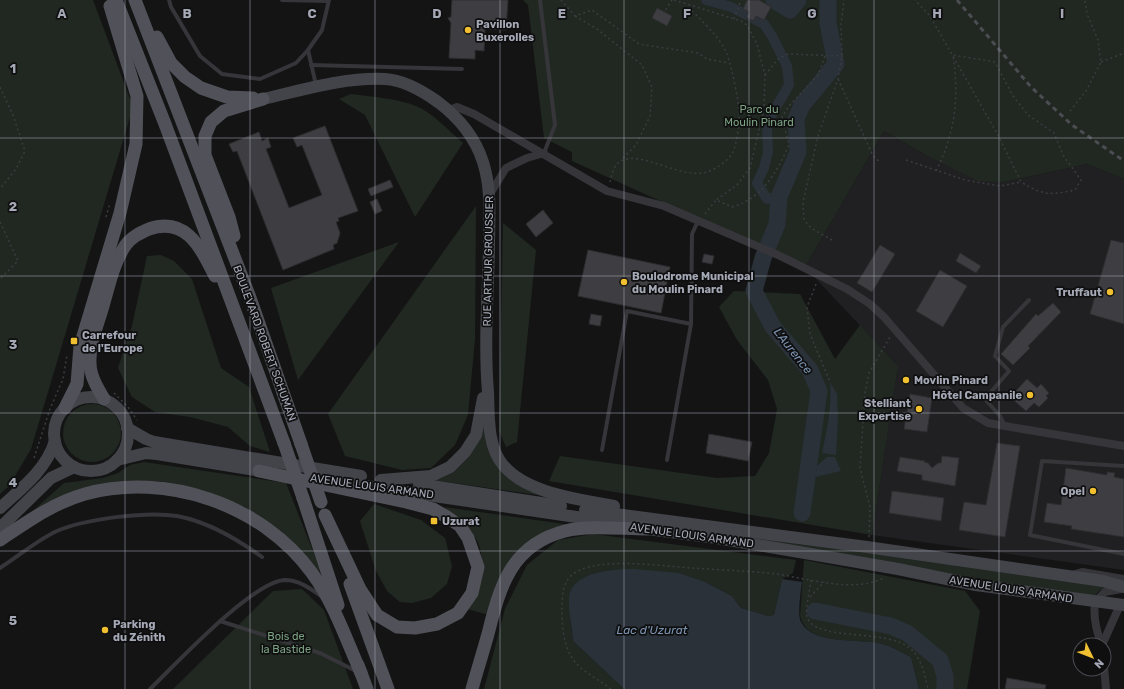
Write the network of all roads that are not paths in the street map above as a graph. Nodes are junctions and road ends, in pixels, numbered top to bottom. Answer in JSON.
{"nodes":[{"id":1,"x":108,"y":0,"type":"edge"},
{"id":2,"x":116,"y":0,"type":"edge"},
{"id":3,"x":136,"y":0,"type":"edge"},
{"id":4,"x":169,"y":0,"type":"edge"},
{"id":5,"x":282,"y":0,"type":"edge"},
{"id":6,"x":540,"y":0,"type":"edge"},
{"id":7,"x":328,"y":1,"type":"edge"},
{"id":8,"x":308,"y":50,"type":"junction"},
{"id":9,"x":311,"y":65,"type":"junction"},
{"id":10,"x":462,"y":69,"type":"dead end"},
{"id":11,"x":317,"y":87,"type":"junction"},
{"id":12,"x":263,"y":99,"type":"junction"},
{"id":13,"x":449,"y":110,"type":"junction"},
{"id":14,"x":544,"y":153,"type":"junction"},
{"id":15,"x":490,"y":194,"type":"junction"},
{"id":16,"x":698,"y":221,"type":"junction"},
{"id":17,"x":249,"y":294,"type":"junction"},
{"id":18,"x":1029,"y":300,"type":"dead end"},
{"id":19,"x":239,"y":320,"type":"junction"},
{"id":20,"x":691,"y":324,"type":"junction"},
{"id":21,"x":487,"y":379,"type":"junction"},
{"id":22,"x":108,"y":395,"type":"junction"},
{"id":23,"x":65,"y":408,"type":"junction"},
{"id":24,"x":133,"y":425,"type":"junction"},
{"id":25,"x":1005,"y":426,"type":"junction"},
{"id":26,"x":54,"y":441,"type":"junction"},
{"id":27,"x":1124,"y":446,"type":"edge"},
{"id":28,"x":602,"y":450,"type":"dead end"},
{"id":29,"x":117,"y":460,"type":"junction"},
{"id":30,"x":667,"y":460,"type":"dead end"},
{"id":31,"x":1124,"y":466,"type":"edge"},
{"id":32,"x":74,"y":467,"type":"junction"},
{"id":33,"x":259,"y":471,"type":"junction"},
{"id":34,"x":381,"y":480,"type":"junction"},
{"id":35,"x":0,"y":508,"type":"edge"},
{"id":36,"x":325,"y":515,"type":"junction"},
{"id":37,"x":684,"y":522,"type":"junction"},
{"id":38,"x":0,"y":528,"type":"edge"},
{"id":39,"x":647,"y":529,"type":"junction"},
{"id":40,"x":0,"y":540,"type":"edge"},
{"id":41,"x":1124,"y":554,"type":"edge"},
{"id":42,"x":262,"y":557,"type":"dead end"},
{"id":43,"x":0,"y":568,"type":"edge"},
{"id":44,"x":1070,"y":576,"type":"junction"},
{"id":45,"x":1124,"y":579,"type":"edge"},
{"id":46,"x":1124,"y":588,"type":"edge"},
{"id":47,"x":1095,"y":602,"type":"junction"},
{"id":48,"x":331,"y":603,"type":"junction"},
{"id":49,"x":1122,"y":605,"type":"edge"},
{"id":50,"x":220,"y":621,"type":"junction"},
{"id":51,"x":1099,"y":637,"type":"edge"},
{"id":52,"x":1106,"y":637,"type":"edge"},
{"id":53,"x":361,"y":673,"type":"junction"},
{"id":54,"x":1105,"y":677,"type":"edge"},
{"id":55,"x":150,"y":689,"type":"edge"},
{"id":56,"x":367,"y":689,"type":"edge"},
{"id":57,"x":388,"y":689,"type":"edge"},
{"id":58,"x":472,"y":689,"type":"edge"},
{"id":59,"x":1106,"y":689,"type":"edge"}],
"edges":[{"from":1,"to":23,"type":"main road"},
{"from":2,"to":19,"type":"main road","name":"BOULEVARD ROBERT SCHUMAN"},
{"from":3,"to":12,"type":"main road"},
{"from":3,"to":17,"type":"main road","name":"BOULEVARD ROBERT SCHUMAN"},
{"from":4,"to":8,"type":"lane"},
{"from":5,"to":7,"type":"lane"},
{"from":6,"to":14,"type":"lane"},
{"from":7,"to":8,"type":"lane"},
{"from":8,"to":9,"type":"lane"},
{"from":9,"to":10,"type":"lane"},
{"from":9,"to":11,"type":"lane"},
{"from":11,"to":12,"type":"main road","name":"RUE ARTHUR GROUSSIER"},
{"from":11,"to":13,"type":"main road","name":"RUE ARTHUR GROUSSIER"},
{"from":12,"to":17,"type":"main road"},
{"from":13,"to":14,"type":"street"},
{"from":13,"to":15,"type":"main road","name":"RUE ARTHUR GROUSSIER"},
{"from":14,"to":15,"type":"street"},
{"from":14,"to":16,"type":"street"},
{"from":15,"to":21,"type":"main road","name":"RUE ARTHUR GROUSSIER"},
{"from":16,"to":20,"type":"lane"},
{"from":16,"to":25,"type":"street"},
{"from":17,"to":36,"type":"main road","name":"BOULEVARD ROBERT SCHUMAN","bridge":true},
{"from":18,"to":25,"type":"lane"},
{"from":19,"to":22,"type":"main road"},
{"from":19,"to":53,"type":"main road","name":"BOULEVARD ROBERT SCHUMAN","bridge":true},
{"from":20,"to":28,"type":"lane"},
{"from":20,"to":30,"type":"lane"},
{"from":21,"to":34,"type":"main road"},
{"from":21,"to":37,"type":"main road"},
{"from":22,"to":23,"type":"main road"},
{"from":22,"to":24,"type":"main road"},
{"from":23,"to":26,"type":"main road"},
{"from":24,"to":29,"type":"main road"},
{"from":24,"to":34,"type":"main road"},
{"from":25,"to":27,"type":"street"},
{"from":26,"to":32,"type":"main road"},
{"from":26,"to":35,"type":"main road"},
{"from":29,"to":32,"type":"main road"},
{"from":29,"to":33,"type":"main road"},
{"from":31,"to":41,"type":"lane"},
{"from":32,"to":38,"type":"main road"},
{"from":33,"to":36,"type":"main road"},
{"from":33,"to":39,"type":"main road","name":"AVENUE LOUIS ARMAND"},
{"from":34,"to":37,"type":"main road","name":"AVENUE LOUIS ARMAND"},
{"from":36,"to":57,"type":"main road","name":"BOULEVARD ROBERT SCHUMAN"},
{"from":37,"to":44,"type":"main road","name":"AVENUE LOUIS ARMAND"},
{"from":39,"to":47,"type":"main road","name":"AVENUE LOUIS ARMAND"},
{"from":39,"to":58,"type":"main road"},
{"from":40,"to":48,"type":"main road"},
{"from":42,"to":43,"type":"lane"},
{"from":44,"to":45,"type":"street"},
{"from":44,"to":46,"type":"main road","name":"AVENUE LOUIS ARMAND"},
{"from":46,"to":47,"type":"street"},
{"from":47,"to":49,"type":"main road","name":"AVENUE LOUIS ARMAND"},
{"from":47,"to":51,"type":"street"},
{"from":48,"to":50,"type":"lane"},
{"from":48,"to":53,"type":"main road"},
{"from":49,"to":52,"type":"street"},
{"from":50,"to":53,"type":"lane"},
{"from":50,"to":55,"type":"lane"},
{"from":53,"to":56,"type":"main road","name":"BOULEVARD ROBERT SCHUMAN"},
{"from":54,"to":59,"type":"street"}]}
